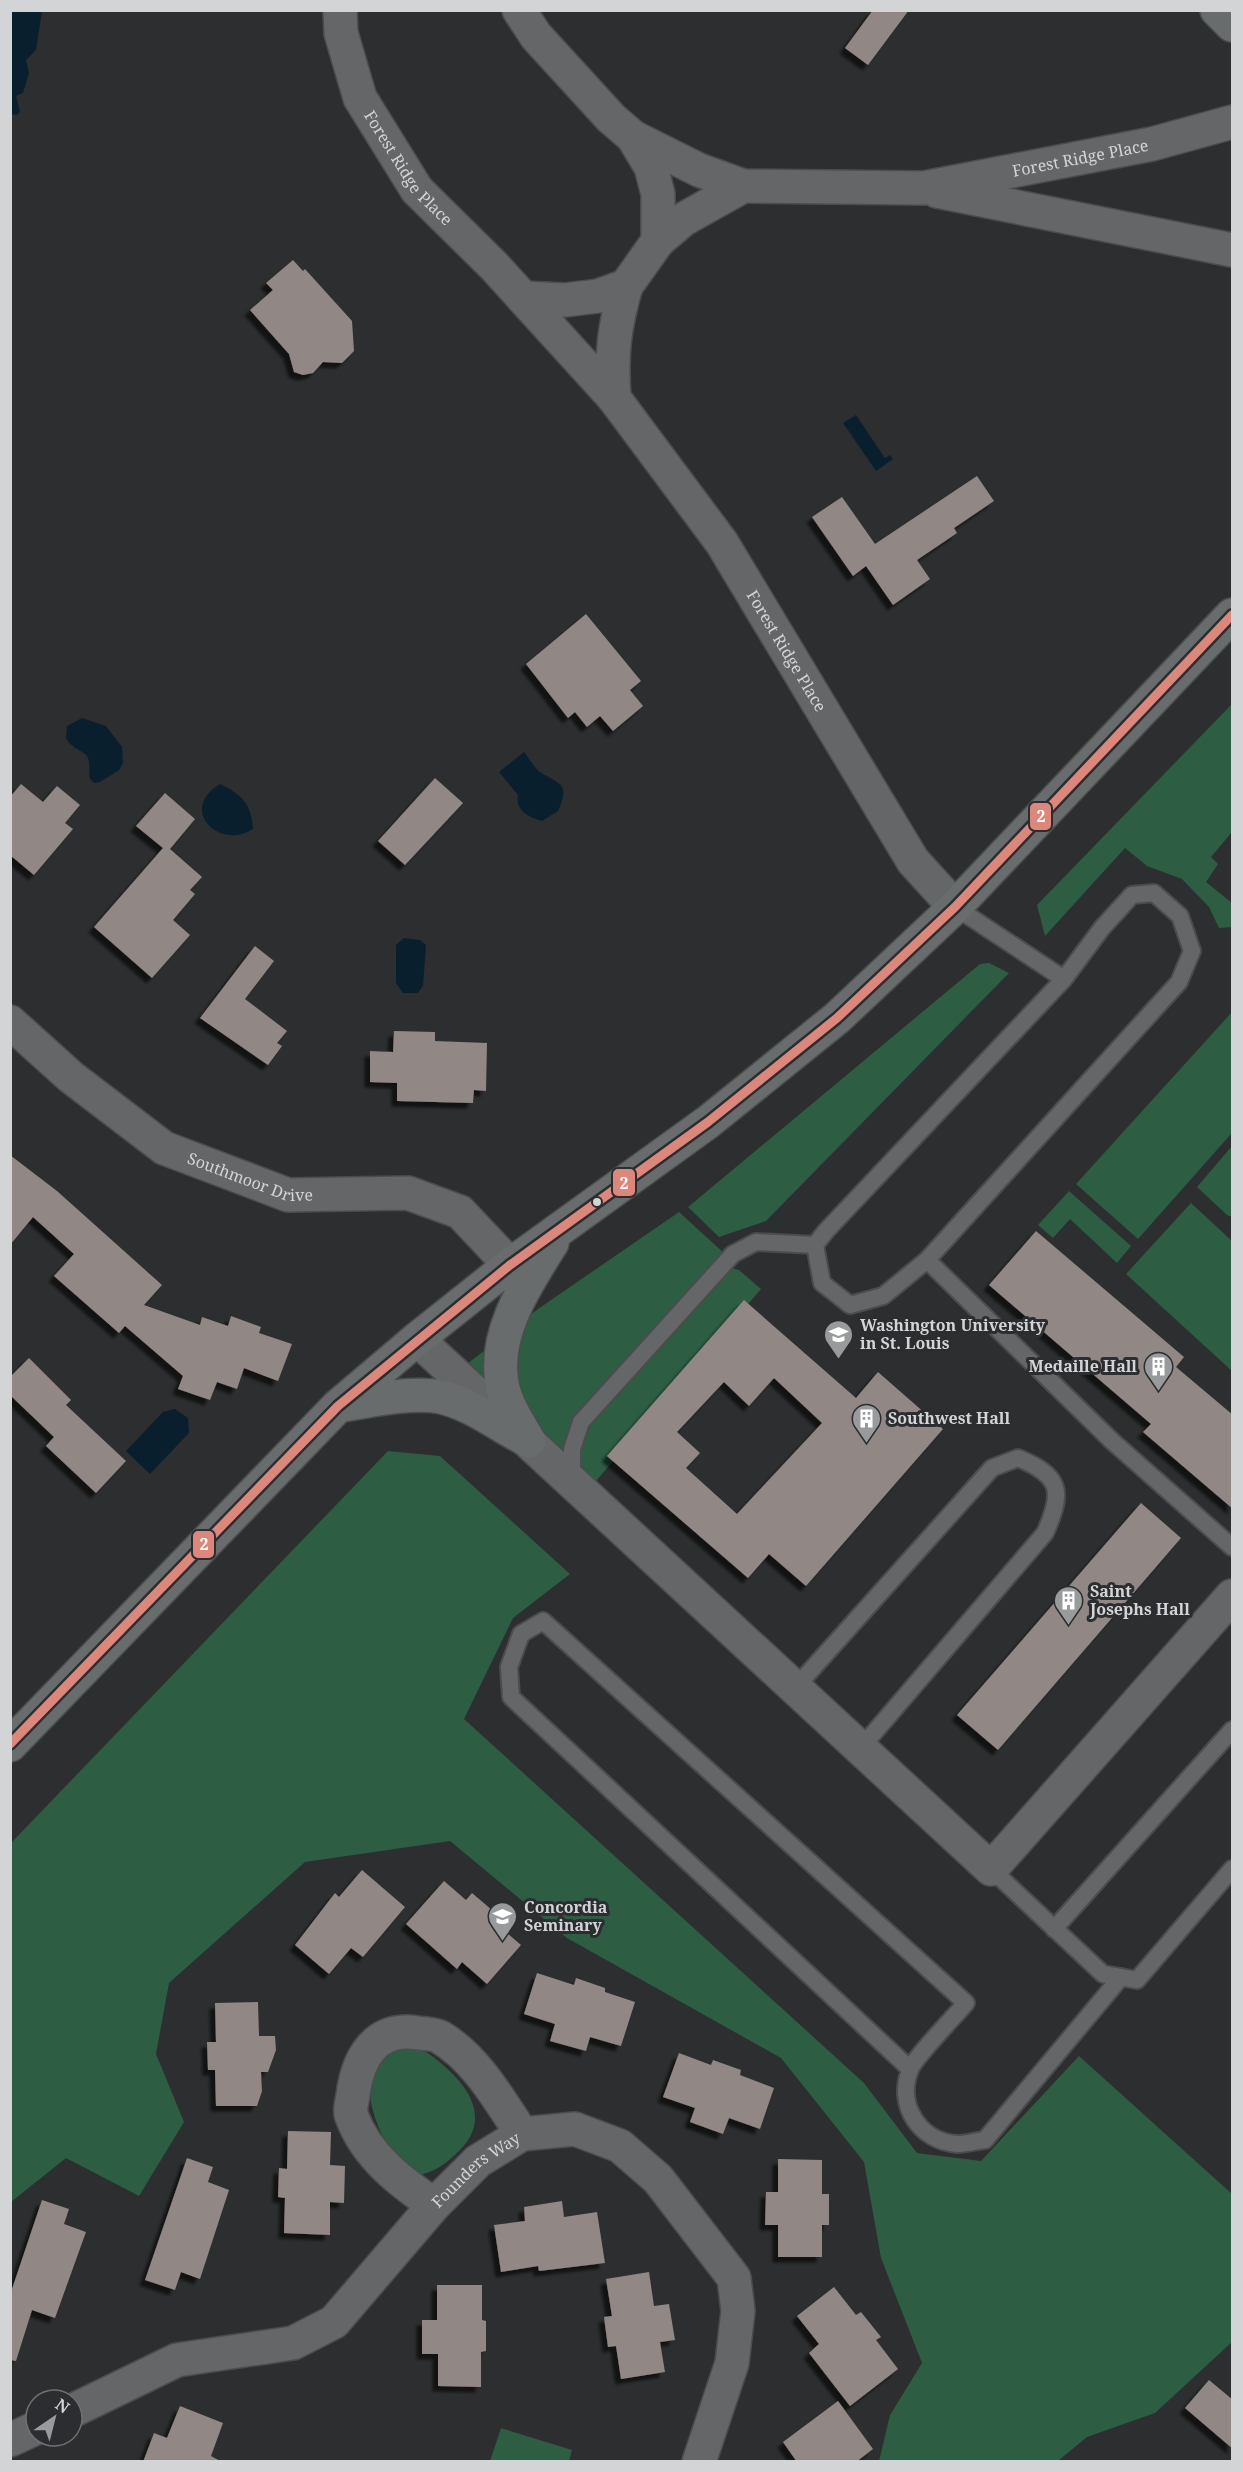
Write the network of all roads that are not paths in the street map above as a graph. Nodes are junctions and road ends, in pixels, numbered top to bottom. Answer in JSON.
{"nodes":[{"id":1,"x":340,"y":10,"type":"edge"},
{"id":2,"x":519,"y":10,"type":"edge"},
{"id":3,"x":1217,"y":10,"type":"edge"},
{"id":4,"x":1233,"y":25,"type":"edge"},
{"id":5,"x":1233,"y":122,"type":"edge"},
{"id":6,"x":633,"y":137,"type":"junction"},
{"id":7,"x":743,"y":186,"type":"junction"},
{"id":8,"x":924,"y":188,"type":"junction"},
{"id":9,"x":658,"y":241,"type":"junction"},
{"id":10,"x":1233,"y":250,"type":"edge"},
{"id":11,"x":626,"y":286,"type":"junction"},
{"id":12,"x":523,"y":298,"type":"junction"},
{"id":13,"x":614,"y":398,"type":"junction"},
{"id":14,"x":1233,"y":615,"type":"edge"},
{"id":15,"x":954,"y":907,"type":"junction"},
{"id":16,"x":1064,"y":979,"type":"junction"},
{"id":17,"x":10,"y":1022,"type":"edge"},
{"id":18,"x":562,"y":1227,"type":"junction"},
{"id":19,"x":814,"y":1245,"type":"junction"},
{"id":20,"x":927,"y":1260,"type":"junction"},
{"id":21,"x":510,"y":1266,"type":"junction"},
{"id":22,"x":417,"y":1339,"type":"junction"},
{"id":23,"x":338,"y":1406,"type":"junction"},
{"id":24,"x":529,"y":1441,"type":"junction"},
{"id":25,"x":572,"y":1480,"type":"junction"},
{"id":26,"x":1233,"y":1547,"type":"edge"},
{"id":27,"x":1233,"y":1596,"type":"edge"},
{"id":28,"x":795,"y":1688,"type":"junction"},
{"id":29,"x":1233,"y":1730,"type":"edge"},
{"id":30,"x":10,"y":1745,"type":"edge"},
{"id":31,"x":860,"y":1749,"type":"junction"},
{"id":32,"x":990,"y":1869,"type":"junction"},
{"id":33,"x":1233,"y":1869,"type":"edge"},
{"id":34,"x":1054,"y":1929,"type":"junction"},
{"id":35,"x":1121,"y":1977,"type":"junction"},
{"id":36,"x":910,"y":2069,"type":"junction"},
{"id":37,"x":522,"y":2134,"type":"junction"},
{"id":38,"x":434,"y":2205,"type":"junction"},
{"id":39,"x":84,"y":2405,"type":"edge"},
{"id":40,"x":24,"y":2434,"type":"edge"},
{"id":41,"x":10,"y":2440,"type":"edge"},
{"id":42,"x":699,"y":2462,"type":"edge"}],
"edges":[{"from":1,"to":12,"type":"street","name":"Forest Ridge Place"},
{"from":2,"to":6,"type":"street","name":"Forest Ridge Place"},
{"from":3,"to":4,"type":"main road"},
{"from":5,"to":8,"type":"street","name":"Forest Ridge Place"},
{"from":6,"to":7,"type":"street","name":"Forest Ridge Place"},
{"from":6,"to":9,"type":"street","name":"Forest Ridge Place"},
{"from":7,"to":8,"type":"street","name":"Forest Ridge Place"},
{"from":7,"to":9,"type":"street","name":"Forest Ridge Place"},
{"from":8,"to":10,"type":"street","name":"Forest Ridge Place"},
{"from":9,"to":11,"type":"street","name":"Forest Ridge Place"},
{"from":11,"to":12,"type":"street"},
{"from":11,"to":13,"type":"street","name":"Forest Ridge Place"},
{"from":12,"to":13,"type":"street","name":"Forest Ridge Place"},
{"from":13,"to":15,"type":"street","name":"Forest Ridge Place"},
{"from":14,"to":15,"type":"main road"},
{"from":15,"to":16,"type":"lane"},
{"from":15,"to":18,"type":"main road"},
{"from":16,"to":19,"type":"lane"},
{"from":16,"to":20,"type":"lane"},
{"from":17,"to":21,"type":"street","name":"Southmoor Drive"},
{"from":18,"to":21,"type":"main road"},
{"from":18,"to":24,"type":"main road"},
{"from":19,"to":20,"type":"lane"},
{"from":19,"to":25,"type":"lane"},
{"from":20,"to":26,"type":"lane"},
{"from":21,"to":22,"type":"main road"},
{"from":22,"to":23,"type":"main road"},
{"from":22,"to":24,"type":"street"},
{"from":23,"to":24,"type":"main road"},
{"from":23,"to":30,"type":"main road"},
{"from":24,"to":25,"type":"street"},
{"from":25,"to":28,"type":"street"},
{"from":27,"to":32,"type":"street"},
{"from":28,"to":31,"type":"street"},
{"from":28,"to":31,"type":"lane"},
{"from":29,"to":34,"type":"lane"},
{"from":31,"to":32,"type":"street"},
{"from":32,"to":34,"type":"lane"},
{"from":33,"to":35,"type":"lane"},
{"from":34,"to":35,"type":"lane"},
{"from":35,"to":36,"type":"lane"},
{"from":36,"to":36,"type":"lane"},
{"from":37,"to":38,"type":"street","name":"Founders Way"},
{"from":37,"to":38,"type":"street"},
{"from":37,"to":42,"type":"street","name":"Founders Way"},
{"from":38,"to":39,"type":"street","name":"Founders Way"},
{"from":40,"to":41,"type":"street"}]}
